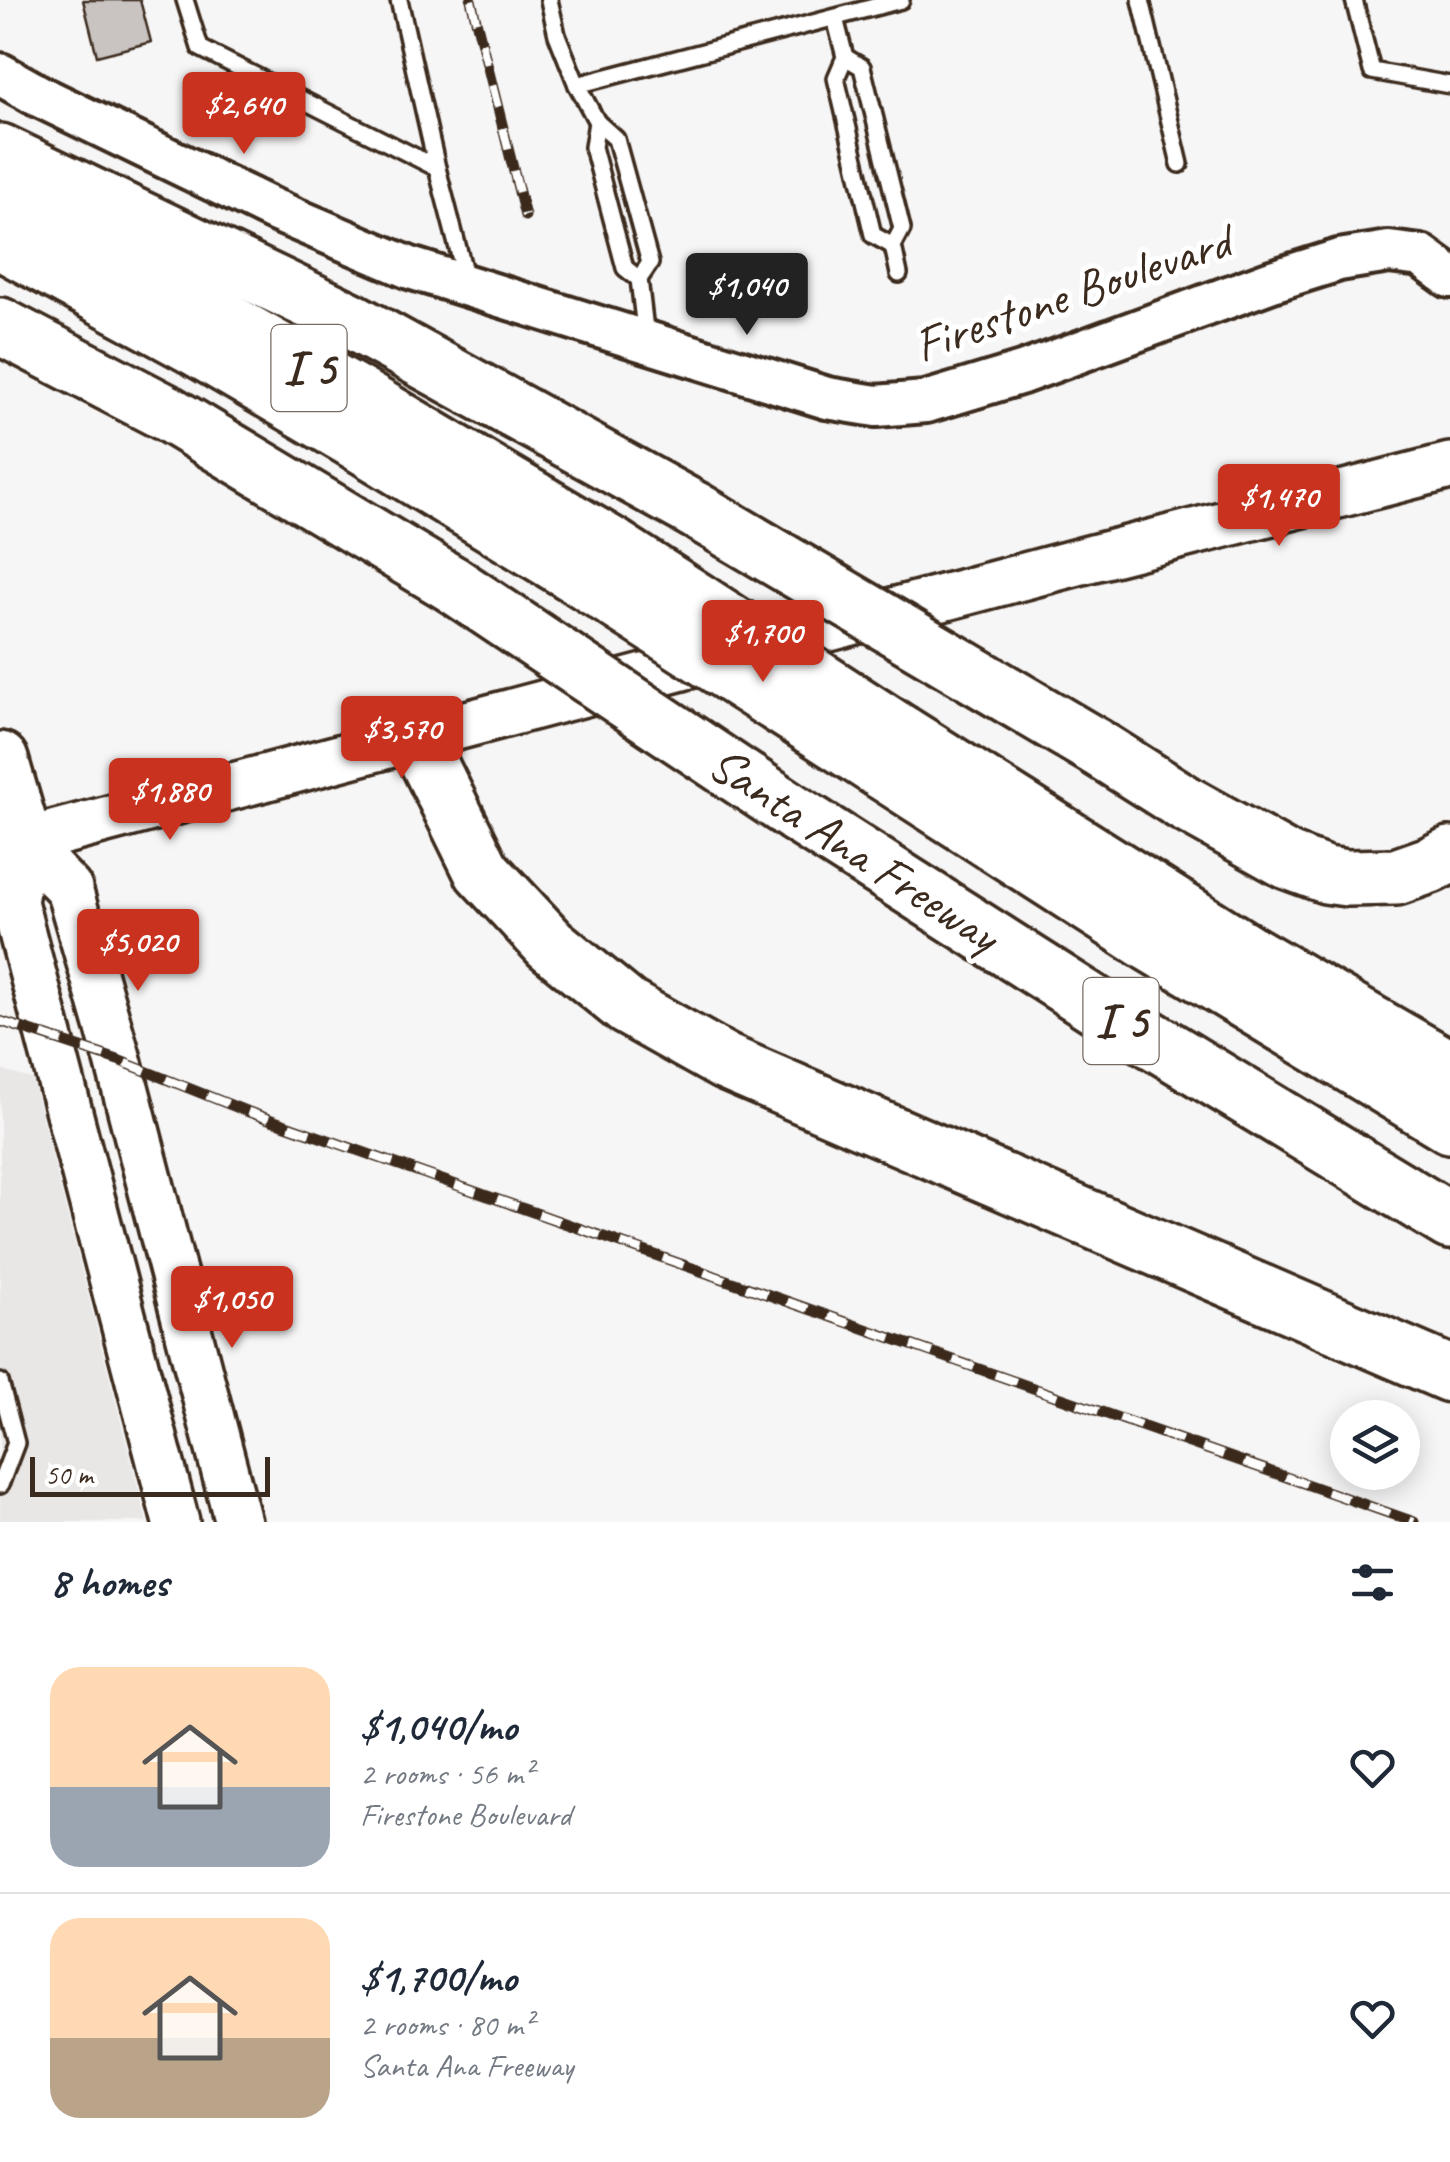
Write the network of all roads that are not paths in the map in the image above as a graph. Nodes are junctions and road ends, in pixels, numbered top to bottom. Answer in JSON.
{"nodes":[{"id":1,"x":185,"y":0,"type":"edge"},
{"id":2,"x":399,"y":0,"type":"edge"},
{"id":3,"x":548,"y":0,"type":"edge"},
{"id":4,"x":901,"y":0,"type":"edge"},
{"id":5,"x":1141,"y":0,"type":"edge"},
{"id":6,"x":1354,"y":0,"type":"edge"},
{"id":7,"x":835,"y":18,"type":"junction"},
{"id":8,"x":846,"y":57,"type":"junction"},
{"id":9,"x":0,"y":74,"type":"edge"},
{"id":10,"x":577,"y":85,"type":"junction"},
{"id":11,"x":1450,"y":85,"type":"edge"},
{"id":12,"x":597,"y":122,"type":"junction"},
{"id":13,"x":0,"y":152,"type":"edge"},
{"id":14,"x":1180,"y":164,"type":"dead end"},
{"id":15,"x":436,"y":168,"type":"junction"},
{"id":16,"x":0,"y":193,"type":"edge"},
{"id":17,"x":0,"y":240,"type":"edge"},
{"id":18,"x":893,"y":246,"type":"junction"},
{"id":19,"x":899,"y":274,"type":"dead end"},
{"id":20,"x":1450,"y":277,"type":"edge"},
{"id":21,"x":639,"y":279,"type":"junction"},
{"id":22,"x":468,"y":287,"type":"junction"},
{"id":23,"x":0,"y":326,"type":"edge"},
{"id":24,"x":647,"y":342,"type":"junction"},
{"id":25,"x":1450,"y":466,"type":"edge"},
{"id":26,"x":597,"y":562,"type":"junction"},
{"id":27,"x":416,"y":739,"type":"junction"},
{"id":28,"x":892,"y":752,"type":"junction"},
{"id":29,"x":0,"y":760,"type":"edge"},
{"id":30,"x":12,"y":845,"type":"edge"},
{"id":31,"x":1450,"y":855,"type":"edge"},
{"id":32,"x":1450,"y":1069,"type":"edge"},
{"id":33,"x":1450,"y":1124,"type":"edge"},
{"id":34,"x":1450,"y":1222,"type":"edge"},
{"id":35,"x":1450,"y":1374,"type":"edge"},
{"id":36,"x":0,"y":1382,"type":"edge"},
{"id":37,"x":0,"y":1485,"type":"edge"},
{"id":38,"x":176,"y":1522,"type":"edge"},
{"id":39,"x":238,"y":1522,"type":"edge"}],
"edges":[{"from":1,"to":15,"type":"lane"},
{"from":2,"to":15,"type":"lane"},
{"from":3,"to":10,"type":"lane"},
{"from":4,"to":7,"type":"lane"},
{"from":5,"to":14,"type":"lane"},
{"from":6,"to":11,"type":"lane"},
{"from":7,"to":8,"type":"lane"},
{"from":7,"to":10,"type":"lane"},
{"from":8,"to":18,"type":"lane"},
{"from":8,"to":18,"type":"lane"},
{"from":9,"to":22,"type":"street","name":"Firestone Boulevard"},
{"from":10,"to":12,"type":"lane"},
{"from":12,"to":21,"type":"lane"},
{"from":12,"to":21,"type":"lane"},
{"from":13,"to":31,"type":"highway","bridge":true},
{"from":15,"to":22,"type":"lane"},
{"from":16,"to":26,"type":"highway","number":"I 5"},
{"from":17,"to":26,"type":"highway"},
{"from":18,"to":19,"type":"lane"},
{"from":20,"to":24,"type":"street","name":"Firestone Boulevard"},
{"from":21,"to":24,"type":"lane"},
{"from":22,"to":24,"type":"street","name":"Firestone Boulevard"},
{"from":23,"to":34,"type":"highway","name":"Santa Ana Freeway","number":"I 5","bridge":true},
{"from":25,"to":27,"type":"main road"},
{"from":26,"to":28,"type":"highway","number":"I 5","bridge":true},
{"from":27,"to":30,"type":"main road"},
{"from":27,"to":35,"type":"highway"},
{"from":28,"to":32,"type":"highway","number":"I 5"},
{"from":28,"to":33,"type":"highway"},
{"from":29,"to":30,"type":"highway"},
{"from":30,"to":38,"type":"main road"},
{"from":30,"to":39,"type":"main road"},
{"from":36,"to":37,"type":"lane"}]}
